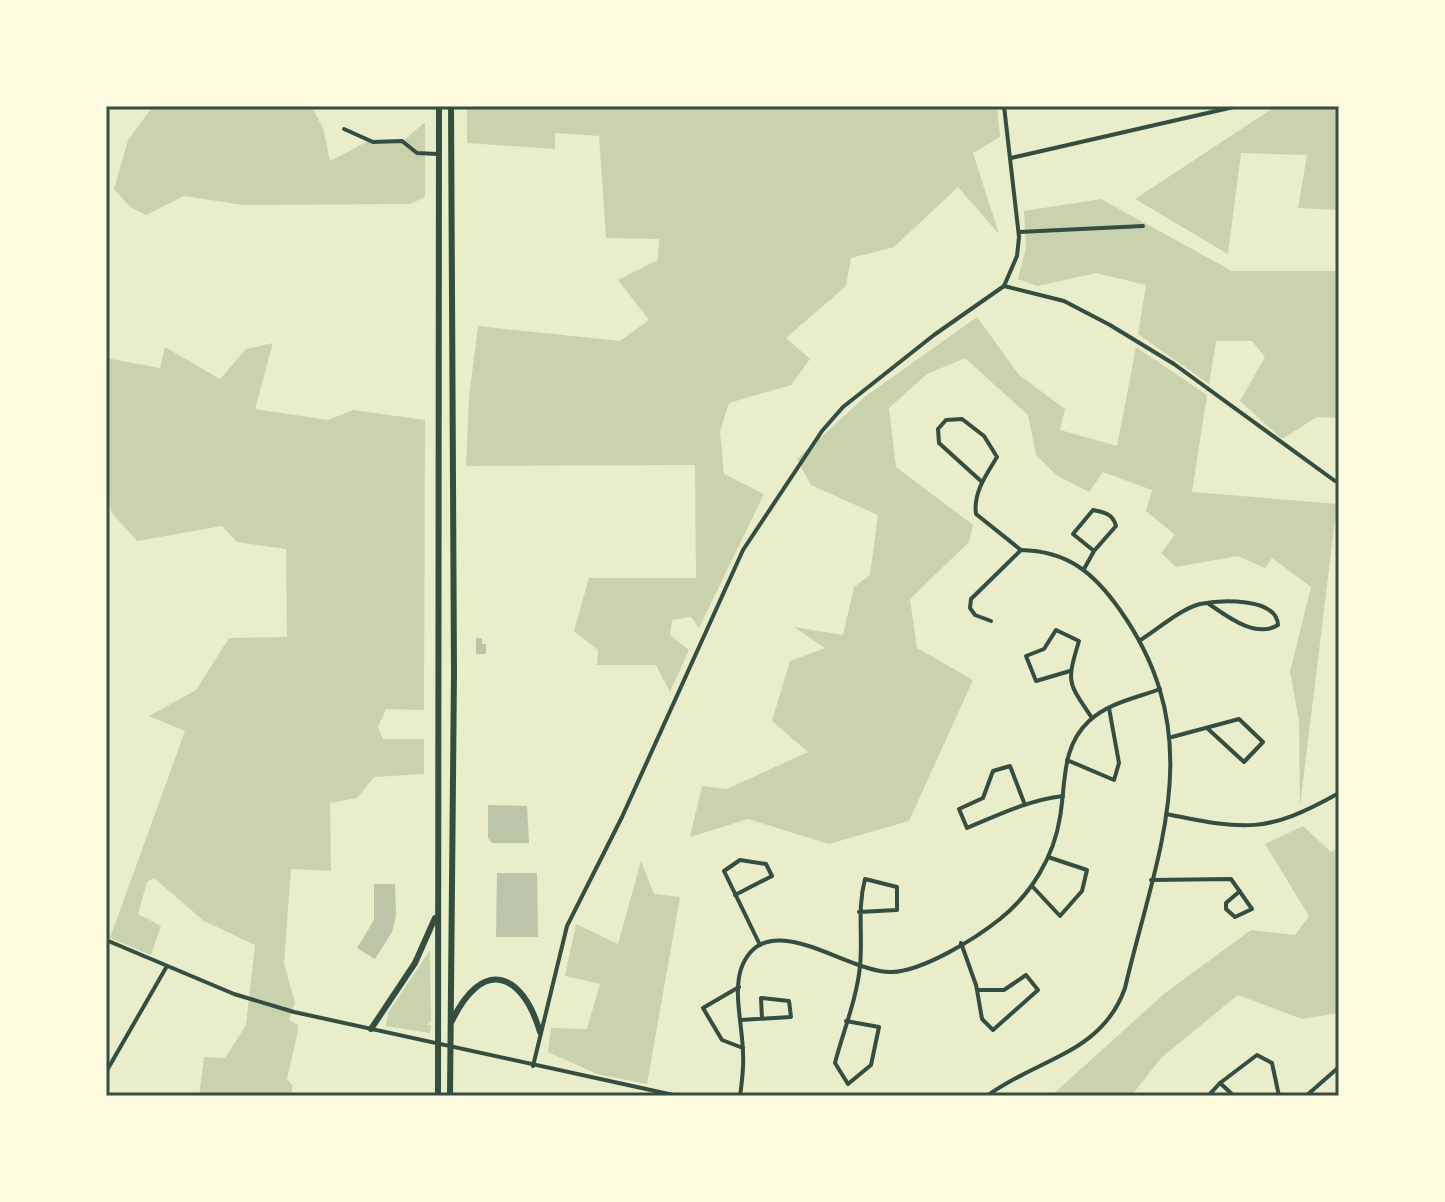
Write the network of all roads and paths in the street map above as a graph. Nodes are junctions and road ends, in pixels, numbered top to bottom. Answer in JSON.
{"nodes":[{"id":1,"x":439,"y":106,"type":"edge"},
{"id":2,"x":451,"y":106,"type":"edge"},
{"id":3,"x":1004,"y":106,"type":"edge"},
{"id":4,"x":1238,"y":106,"type":"edge"},
{"id":5,"x":344,"y":129,"type":"dead end"},
{"id":6,"x":437,"y":154,"type":"junction"},
{"id":7,"x":1011,"y":158,"type":"junction"},
{"id":8,"x":1143,"y":226,"type":"dead end"},
{"id":9,"x":1019,"y":232,"type":"junction"},
{"id":10,"x":1004,"y":286,"type":"junction"},
{"id":11,"x":1335,"y":481,"type":"dead end"},
{"id":12,"x":982,"y":482,"type":"junction"},
{"id":13,"x":1021,"y":550,"type":"junction"},
{"id":14,"x":1094,"y":551,"type":"junction"},
{"id":15,"x":1084,"y":569,"type":"junction"},
{"id":16,"x":1209,"y":604,"type":"junction"},
{"id":17,"x":991,"y":621,"type":"dead end"},
{"id":18,"x":1139,"y":641,"type":"junction"},
{"id":19,"x":1070,"y":671,"type":"junction"},
{"id":20,"x":1160,"y":689,"type":"junction"},
{"id":21,"x":1109,"y":708,"type":"junction"},
{"id":22,"x":1092,"y":718,"type":"junction"},
{"id":23,"x":1207,"y":728,"type":"junction"},
{"id":24,"x":1172,"y":737,"type":"junction"},
{"id":25,"x":1067,"y":760,"type":"junction"},
{"id":26,"x":1339,"y":793,"type":"edge"},
{"id":27,"x":1063,"y":796,"type":"junction"},
{"id":28,"x":1025,"y":805,"type":"junction"},
{"id":29,"x":1166,"y":814,"type":"junction"},
{"id":30,"x":1048,"y":857,"type":"junction"},
{"id":31,"x":1151,"y":880,"type":"junction"},
{"id":32,"x":1031,"y":886,"type":"junction"},
{"id":33,"x":1240,"y":891,"type":"junction"},
{"id":34,"x":735,"y":895,"type":"junction"},
{"id":35,"x":438,"y":911,"type":"junction"},
{"id":36,"x":859,"y":912,"type":"junction"},
{"id":37,"x":106,"y":940,"type":"edge"},
{"id":38,"x":961,"y":943,"type":"junction"},
{"id":39,"x":760,"y":945,"type":"junction"},
{"id":40,"x":167,"y":966,"type":"junction"},
{"id":41,"x":860,"y":967,"type":"junction"},
{"id":42,"x":739,"y":987,"type":"junction"},
{"id":43,"x":977,"y":990,"type":"junction"},
{"id":44,"x":762,"y":1019,"type":"junction"},
{"id":45,"x":741,"y":1020,"type":"junction"},
{"id":46,"x":846,"y":1021,"type":"junction"},
{"id":47,"x":450,"y":1024,"type":"junction"},
{"id":48,"x":371,"y":1029,"type":"junction"},
{"id":49,"x":540,"y":1032,"type":"junction"},
{"id":50,"x":438,"y":1044,"type":"junction"},
{"id":51,"x":450,"y":1047,"type":"junction"},
{"id":52,"x":743,"y":1048,"type":"junction"},
{"id":53,"x":533,"y":1066,"type":"junction"},
{"id":54,"x":1339,"y":1067,"type":"edge"},
{"id":55,"x":106,"y":1072,"type":"edge"},
{"id":56,"x":1220,"y":1083,"type":"junction"},
{"id":57,"x":438,"y":1096,"type":"edge"},
{"id":58,"x":450,"y":1096,"type":"edge"},
{"id":59,"x":678,"y":1096,"type":"edge"},
{"id":60,"x":740,"y":1096,"type":"edge"},
{"id":61,"x":987,"y":1096,"type":"edge"},
{"id":62,"x":1208,"y":1096,"type":"edge"},
{"id":63,"x":1234,"y":1096,"type":"edge"},
{"id":64,"x":1279,"y":1096,"type":"edge"},
{"id":65,"x":1306,"y":1096,"type":"edge"}],
"edges":[{"from":1,"to":6,"type":"highway"},
{"from":2,"to":47,"type":"highway"},
{"from":3,"to":7,"type":"street"},
{"from":4,"to":7,"type":"street"},
{"from":5,"to":6,"type":"street"},
{"from":6,"to":35,"type":"highway"},
{"from":7,"to":9,"type":"street"},
{"from":8,"to":9,"type":"street"},
{"from":9,"to":10,"type":"street"},
{"from":10,"to":11,"type":"street"},
{"from":10,"to":49,"type":"street"},
{"from":12,"to":12,"type":"street"},
{"from":12,"to":13,"type":"street"},
{"from":13,"to":15,"type":"street"},
{"from":13,"to":17,"type":"street"},
{"from":14,"to":14,"type":"street"},
{"from":14,"to":15,"type":"street"},
{"from":15,"to":18,"type":"street"},
{"from":16,"to":16,"type":"street"},
{"from":16,"to":18,"type":"street"},
{"from":18,"to":20,"type":"street"},
{"from":19,"to":19,"type":"street"},
{"from":19,"to":22,"type":"street"},
{"from":20,"to":21,"type":"street"},
{"from":20,"to":24,"type":"street"},
{"from":21,"to":22,"type":"street"},
{"from":21,"to":25,"type":"street"},
{"from":22,"to":25,"type":"street"},
{"from":23,"to":23,"type":"street"},
{"from":23,"to":24,"type":"street"},
{"from":24,"to":29,"type":"street"},
{"from":25,"to":27,"type":"street"},
{"from":26,"to":29,"type":"street"},
{"from":27,"to":28,"type":"street"},
{"from":27,"to":30,"type":"street"},
{"from":28,"to":28,"type":"street"},
{"from":29,"to":31,"type":"street"},
{"from":30,"to":32,"type":"street"},
{"from":30,"to":32,"type":"street"},
{"from":31,"to":33,"type":"street"},
{"from":31,"to":61,"type":"street"},
{"from":32,"to":38,"type":"street"},
{"from":33,"to":33,"type":"street"},
{"from":34,"to":34,"type":"street"},
{"from":34,"to":39,"type":"street"},
{"from":35,"to":48,"type":"highway"},
{"from":35,"to":50,"type":"highway"},
{"from":36,"to":36,"type":"street"},
{"from":36,"to":41,"type":"street"},
{"from":37,"to":40,"type":"street"},
{"from":38,"to":41,"type":"street"},
{"from":38,"to":43,"type":"street"},
{"from":39,"to":41,"type":"street"},
{"from":39,"to":42,"type":"street"},
{"from":40,"to":48,"type":"street"},
{"from":40,"to":55,"type":"street"},
{"from":41,"to":46,"type":"street"},
{"from":42,"to":45,"type":"street"},
{"from":42,"to":52,"type":"street"},
{"from":43,"to":43,"type":"street"},
{"from":44,"to":44,"type":"street"},
{"from":44,"to":45,"type":"street"},
{"from":45,"to":52,"type":"street"},
{"from":46,"to":46,"type":"street"},
{"from":47,"to":49,"type":"highway"},
{"from":47,"to":51,"type":"highway"},
{"from":48,"to":50,"type":"street"},
{"from":49,"to":53,"type":"street"},
{"from":50,"to":51,"type":"street"},
{"from":50,"to":57,"type":"highway"},
{"from":51,"to":53,"type":"street"},
{"from":51,"to":58,"type":"highway"},
{"from":52,"to":60,"type":"street"},
{"from":53,"to":59,"type":"street"},
{"from":54,"to":65,"type":"street"},
{"from":56,"to":62,"type":"street"},
{"from":56,"to":63,"type":"street"},
{"from":56,"to":64,"type":"street"}]}
